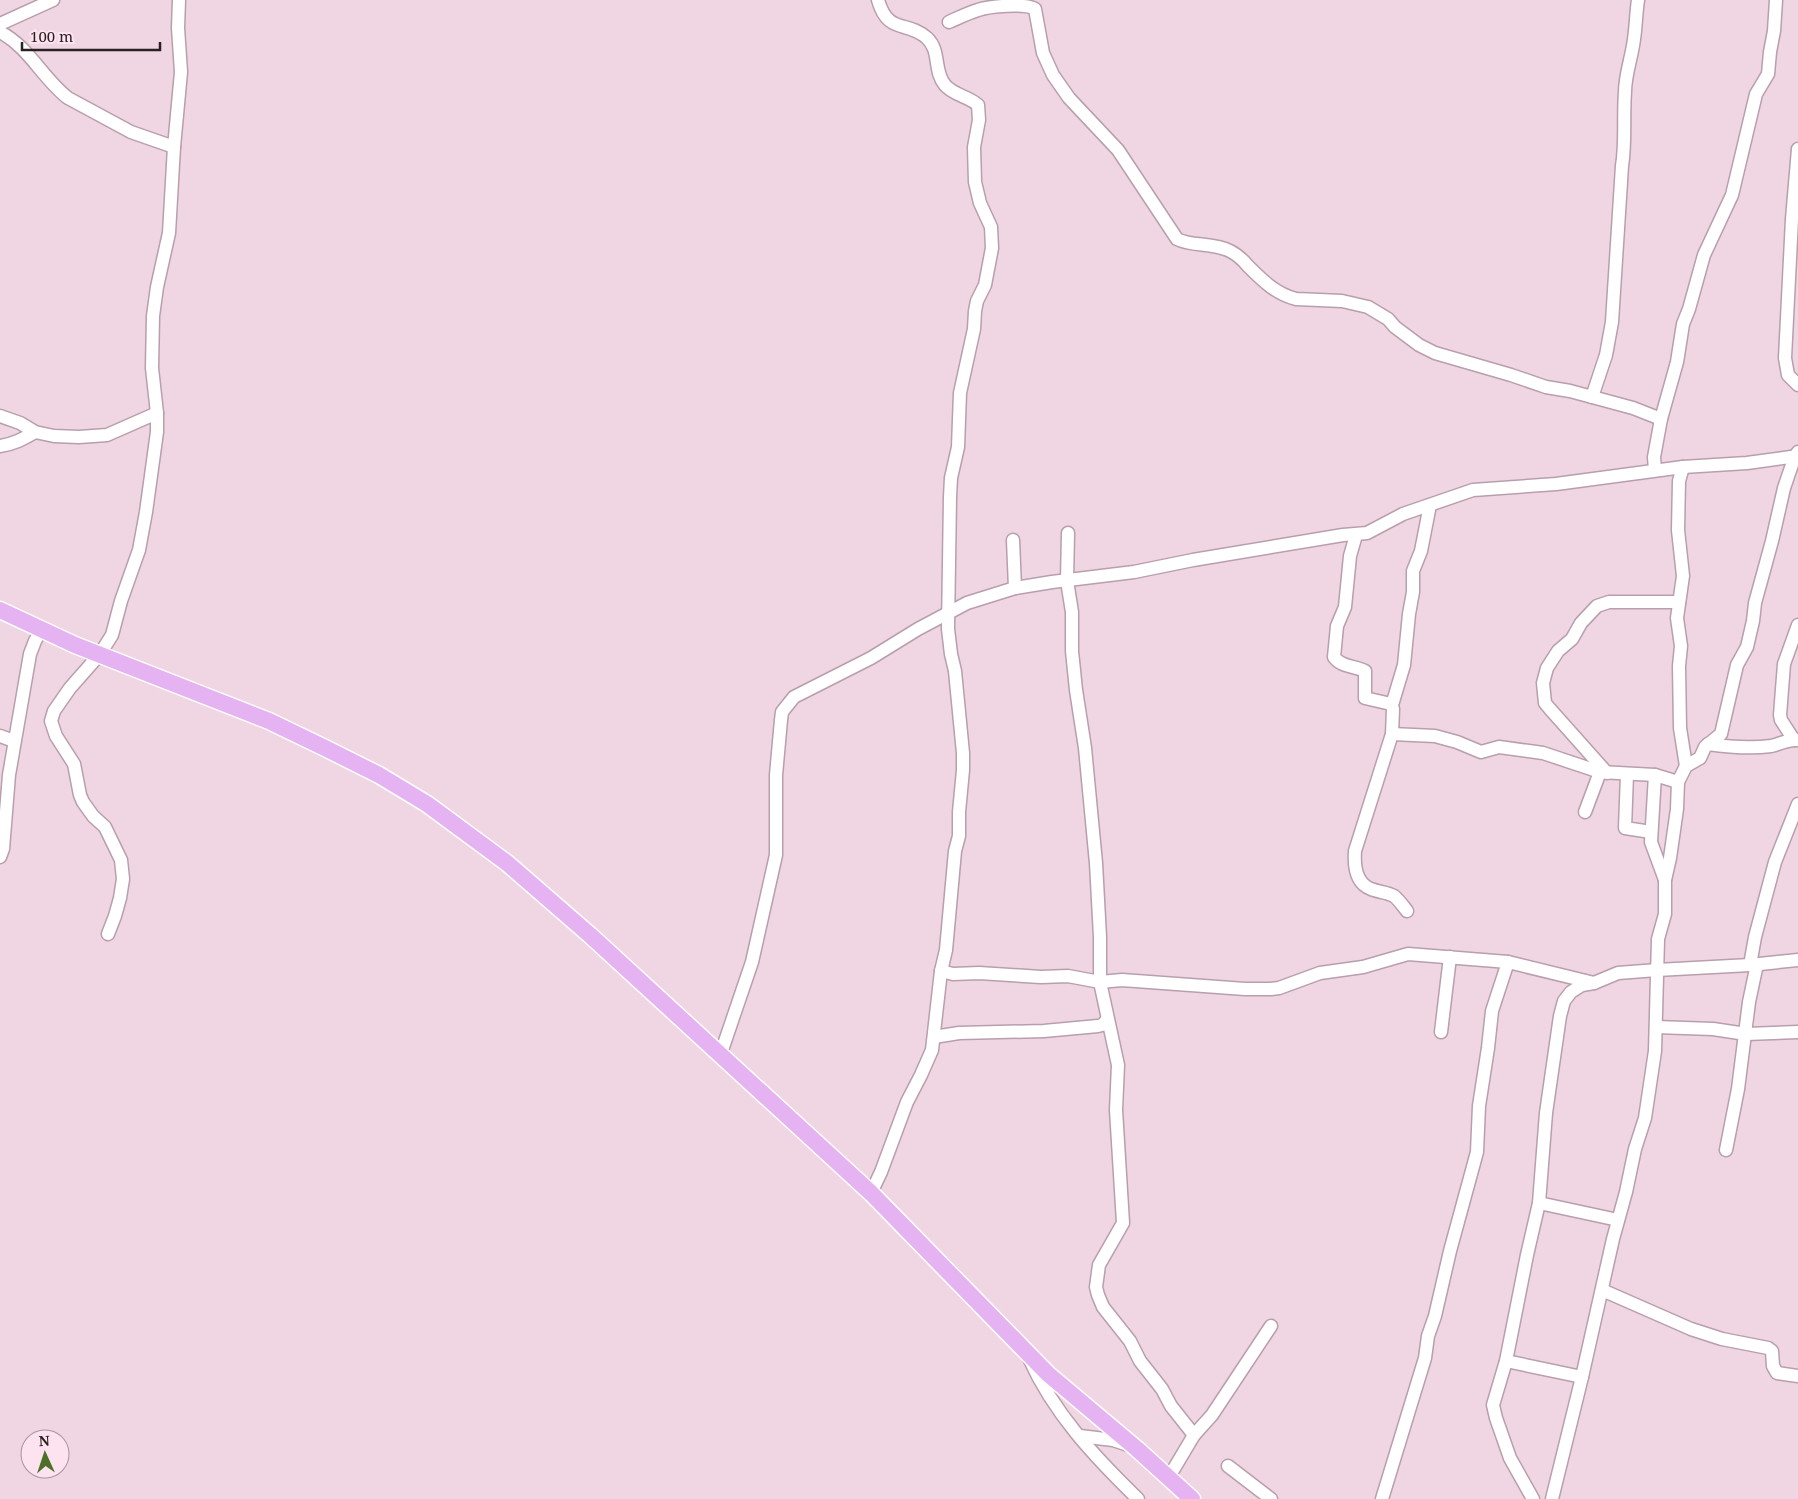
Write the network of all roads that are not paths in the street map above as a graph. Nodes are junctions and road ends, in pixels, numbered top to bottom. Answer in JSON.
{"nodes":[{"id":1,"x":53,"y":0,"type":"edge"},
{"id":2,"x":179,"y":0,"type":"edge"},
{"id":3,"x":878,"y":0,"type":"edge"},
{"id":4,"x":1638,"y":0,"type":"edge"},
{"id":5,"x":1776,"y":0,"type":"edge"},
{"id":6,"x":949,"y":22,"type":"dead end"},
{"id":7,"x":0,"y":24,"type":"edge"},
{"id":8,"x":0,"y":32,"type":"edge"},
{"id":9,"x":174,"y":146,"type":"junction"},
{"id":10,"x":1798,"y":149,"type":"edge"},
{"id":11,"x":1798,"y":385,"type":"edge"},
{"id":12,"x":1592,"y":397,"type":"junction"},
{"id":13,"x":157,"y":413,"type":"junction"},
{"id":14,"x":0,"y":416,"type":"edge"},
{"id":15,"x":1661,"y":419,"type":"junction"},
{"id":16,"x":35,"y":432,"type":"junction"},
{"id":17,"x":0,"y":446,"type":"edge"},
{"id":18,"x":1797,"y":454,"type":"edge"},
{"id":19,"x":1684,"y":467,"type":"junction"},
{"id":20,"x":1655,"y":470,"type":"junction"},
{"id":21,"x":1430,"y":505,"type":"junction"},
{"id":22,"x":1068,"y":533,"type":"dead end"},
{"id":23,"x":1356,"y":535,"type":"junction"},
{"id":24,"x":1013,"y":540,"type":"dead end"},
{"id":25,"x":1067,"y":580,"type":"junction"},
{"id":26,"x":1015,"y":588,"type":"junction"},
{"id":27,"x":1679,"y":602,"type":"junction"},
{"id":28,"x":0,"y":610,"type":"edge"},
{"id":29,"x":949,"y":611,"type":"junction"},
{"id":30,"x":1798,"y":625,"type":"edge"},
{"id":31,"x":42,"y":629,"type":"junction"},
{"id":32,"x":100,"y":654,"type":"junction"},
{"id":33,"x":1392,"y":705,"type":"junction"},
{"id":34,"x":1392,"y":734,"type":"junction"},
{"id":35,"x":0,"y":736,"type":"edge"},
{"id":36,"x":1796,"y":740,"type":"edge"},
{"id":37,"x":14,"y":741,"type":"junction"},
{"id":38,"x":1708,"y":744,"type":"junction"},
{"id":39,"x":1686,"y":766,"type":"junction"},
{"id":40,"x":1603,"y":772,"type":"junction"},
{"id":41,"x":1627,"y":774,"type":"junction"},
{"id":42,"x":1655,"y":775,"type":"junction"},
{"id":43,"x":1678,"y":782,"type":"junction"},
{"id":44,"x":1798,"y":804,"type":"edge"},
{"id":45,"x":1585,"y":812,"type":"dead end"},
{"id":46,"x":1651,"y":832,"type":"junction"},
{"id":47,"x":0,"y":857,"type":"edge"},
{"id":48,"x":1665,"y":880,"type":"junction"},
{"id":49,"x":1407,"y":911,"type":"dead end"},
{"id":50,"x":108,"y":934,"type":"dead end"},
{"id":51,"x":1450,"y":957,"type":"junction"},
{"id":52,"x":1798,"y":960,"type":"edge"},
{"id":53,"x":1508,"y":962,"type":"junction"},
{"id":54,"x":1754,"y":965,"type":"junction"},
{"id":55,"x":1657,"y":970,"type":"junction"},
{"id":56,"x":941,"y":971,"type":"junction"},
{"id":57,"x":1100,"y":982,"type":"junction"},
{"id":58,"x":1594,"y":983,"type":"junction"},
{"id":59,"x":1107,"y":1020,"type":"junction"},
{"id":60,"x":1656,"y":1027,"type":"junction"},
{"id":61,"x":1441,"y":1032,"type":"dead end"},
{"id":62,"x":1798,"y":1032,"type":"edge"},
{"id":63,"x":1746,"y":1034,"type":"junction"},
{"id":64,"x":934,"y":1037,"type":"junction"},
{"id":65,"x":720,"y":1056,"type":"junction"},
{"id":66,"x":1726,"y":1150,"type":"dead end"},
{"id":67,"x":871,"y":1193,"type":"junction"},
{"id":68,"x":1539,"y":1203,"type":"junction"},
{"id":69,"x":1618,"y":1220,"type":"junction"},
{"id":70,"x":1602,"y":1290,"type":"junction"},
{"id":71,"x":1271,"y":1326,"type":"dead end"},
{"id":72,"x":1025,"y":1350,"type":"junction"},
{"id":73,"x":1506,"y":1361,"type":"junction"},
{"id":74,"x":1798,"y":1376,"type":"edge"},
{"id":75,"x":1582,"y":1377,"type":"junction"},
{"id":76,"x":1194,"y":1435,"type":"junction"},
{"id":77,"x":1080,"y":1436,"type":"junction"},
{"id":78,"x":1137,"y":1448,"type":"junction"},
{"id":79,"x":1228,"y":1466,"type":"dead end"},
{"id":80,"x":1169,"y":1478,"type":"junction"},
{"id":81,"x":1138,"y":1499,"type":"edge"},
{"id":82,"x":1192,"y":1499,"type":"edge"},
{"id":83,"x":1271,"y":1499,"type":"edge"},
{"id":84,"x":1382,"y":1499,"type":"edge"},
{"id":85,"x":1533,"y":1499,"type":"edge"},
{"id":86,"x":1552,"y":1499,"type":"edge"}],
"edges":[{"from":1,"to":7,"type":"street"},
{"from":2,"to":9,"type":"street"},
{"from":3,"to":29,"type":"street"},
{"from":4,"to":12,"type":"street"},
{"from":5,"to":15,"type":"street"},
{"from":6,"to":12,"type":"street"},
{"from":8,"to":9,"type":"street"},
{"from":9,"to":13,"type":"street"},
{"from":10,"to":11,"type":"street"},
{"from":12,"to":15,"type":"street"},
{"from":13,"to":16,"type":"street"},
{"from":13,"to":32,"type":"street"},
{"from":14,"to":16,"type":"street"},
{"from":15,"to":20,"type":"street"},
{"from":16,"to":17,"type":"street"},
{"from":18,"to":19,"type":"street"},
{"from":18,"to":38,"type":"street"},
{"from":19,"to":20,"type":"street"},
{"from":19,"to":27,"type":"street"},
{"from":20,"to":21,"type":"street"},
{"from":21,"to":23,"type":"street"},
{"from":21,"to":33,"type":"street"},
{"from":22,"to":25,"type":"street"},
{"from":23,"to":25,"type":"street"},
{"from":23,"to":33,"type":"street"},
{"from":24,"to":26,"type":"street"},
{"from":25,"to":26,"type":"street"},
{"from":25,"to":57,"type":"street"},
{"from":26,"to":29,"type":"street"},
{"from":27,"to":39,"type":"street"},
{"from":27,"to":40,"type":"street"},
{"from":28,"to":31,"type":"main road"},
{"from":29,"to":56,"type":"street"},
{"from":29,"to":65,"type":"street"},
{"from":30,"to":36,"type":"street"},
{"from":31,"to":32,"type":"main road"},
{"from":31,"to":37,"type":"street"},
{"from":32,"to":50,"type":"street"},
{"from":32,"to":65,"type":"main road"},
{"from":33,"to":34,"type":"street"},
{"from":34,"to":40,"type":"street"},
{"from":34,"to":49,"type":"street"},
{"from":35,"to":37,"type":"street"},
{"from":36,"to":38,"type":"street"},
{"from":37,"to":47,"type":"street"},
{"from":38,"to":39,"type":"street"},
{"from":39,"to":43,"type":"street"},
{"from":40,"to":41,"type":"street"},
{"from":40,"to":45,"type":"street"},
{"from":41,"to":42,"type":"street"},
{"from":41,"to":46,"type":"street"},
{"from":42,"to":43,"type":"street"},
{"from":42,"to":46,"type":"street"},
{"from":43,"to":48,"type":"street"},
{"from":44,"to":54,"type":"street"},
{"from":46,"to":48,"type":"street"},
{"from":48,"to":55,"type":"street"},
{"from":51,"to":53,"type":"street"},
{"from":51,"to":57,"type":"street"},
{"from":51,"to":61,"type":"street"},
{"from":52,"to":54,"type":"street"},
{"from":53,"to":58,"type":"street"},
{"from":53,"to":84,"type":"street"},
{"from":54,"to":55,"type":"street"},
{"from":54,"to":63,"type":"street"},
{"from":55,"to":58,"type":"street"},
{"from":55,"to":60,"type":"street"},
{"from":56,"to":57,"type":"street"},
{"from":56,"to":64,"type":"street"},
{"from":57,"to":59,"type":"street"},
{"from":58,"to":68,"type":"street"},
{"from":59,"to":64,"type":"street"},
{"from":59,"to":76,"type":"street"},
{"from":60,"to":63,"type":"street"},
{"from":60,"to":69,"type":"street"},
{"from":62,"to":63,"type":"street"},
{"from":63,"to":66,"type":"street"},
{"from":64,"to":67,"type":"street"},
{"from":65,"to":67,"type":"main road"},
{"from":67,"to":72,"type":"main road"},
{"from":68,"to":69,"type":"street"},
{"from":68,"to":73,"type":"street"},
{"from":69,"to":70,"type":"street"},
{"from":70,"to":74,"type":"street"},
{"from":70,"to":75,"type":"street"},
{"from":71,"to":76,"type":"street"},
{"from":72,"to":77,"type":"street"},
{"from":72,"to":78,"type":"main road"},
{"from":73,"to":75,"type":"street"},
{"from":73,"to":85,"type":"street"},
{"from":75,"to":86,"type":"street"},
{"from":76,"to":80,"type":"street"},
{"from":77,"to":78,"type":"street"},
{"from":77,"to":81,"type":"street"},
{"from":78,"to":80,"type":"main road"},
{"from":79,"to":83,"type":"street"},
{"from":80,"to":82,"type":"main road"}]}
